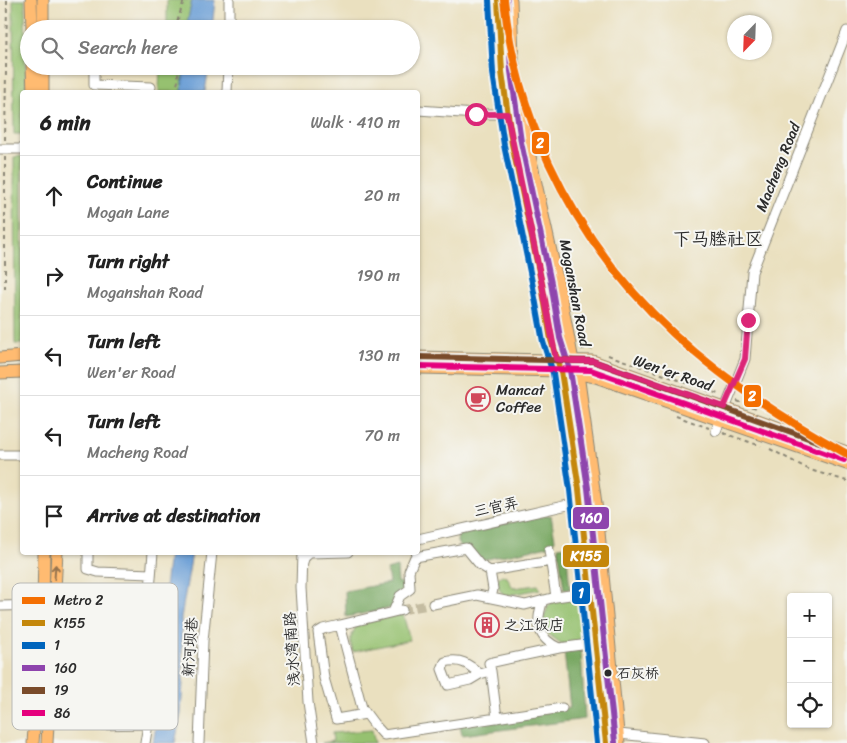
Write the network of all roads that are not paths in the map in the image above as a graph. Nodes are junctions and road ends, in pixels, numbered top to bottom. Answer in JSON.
{"nodes":[{"id":1,"x":31,"y":0,"type":"edge"},
{"id":2,"x":43,"y":0,"type":"edge"},
{"id":3,"x":229,"y":0,"type":"edge"},
{"id":4,"x":498,"y":0,"type":"edge"},
{"id":5,"x":511,"y":0,"type":"edge"},
{"id":6,"x":32,"y":20,"type":"edge"},
{"id":7,"x":43,"y":20,"type":"edge"},
{"id":8,"x":229,"y":20,"type":"edge"},
{"id":9,"x":847,"y":31,"type":"edge"},
{"id":10,"x":32,"y":75,"type":"edge"},
{"id":11,"x":43,"y":75,"type":"edge"},
{"id":12,"x":94,"y":75,"type":"edge"},
{"id":13,"x":228,"y":75,"type":"edge"},
{"id":14,"x":151,"y":87,"type":"dead end"},
{"id":15,"x":33,"y":90,"type":"edge"},
{"id":16,"x":43,"y":90,"type":"edge"},
{"id":17,"x":227,"y":90,"type":"edge"},
{"id":18,"x":420,"y":110,"type":"edge"},
{"id":19,"x":507,"y":114,"type":"junction"},
{"id":20,"x":0,"y":149,"type":"edge"},
{"id":21,"x":20,"y":149,"type":"edge"},
{"id":22,"x":20,"y":356,"type":"edge"},
{"id":23,"x":420,"y":357,"type":"edge"},
{"id":24,"x":0,"y":358,"type":"edge"},
{"id":25,"x":556,"y":359,"type":"junction"},
{"id":26,"x":573,"y":361,"type":"junction"},
{"id":27,"x":420,"y":368,"type":"edge"},
{"id":28,"x":561,"y":370,"type":"junction"},
{"id":29,"x":20,"y":372,"type":"edge"},
{"id":30,"x":0,"y":373,"type":"edge"},
{"id":31,"x":578,"y":374,"type":"junction"},
{"id":32,"x":724,"y":407,"type":"junction"},
{"id":33,"x":720,"y":419,"type":"junction"},
{"id":34,"x":716,"y":431,"type":"road end"},
{"id":35,"x":847,"y":452,"type":"edge"},
{"id":36,"x":0,"y":455,"type":"edge"},
{"id":37,"x":20,"y":455,"type":"edge"},
{"id":38,"x":847,"y":464,"type":"edge"},
{"id":39,"x":581,"y":502,"type":"junction"},
{"id":40,"x":420,"y":539,"type":"edge"},
{"id":41,"x":550,"y":550,"type":"dead end"},
{"id":42,"x":44,"y":555,"type":"edge"},
{"id":43,"x":56,"y":555,"type":"edge"},
{"id":44,"x":88,"y":555,"type":"edge"},
{"id":45,"x":153,"y":555,"type":"edge"},
{"id":46,"x":212,"y":555,"type":"edge"},
{"id":47,"x":302,"y":555,"type":"edge"},
{"id":48,"x":306,"y":555,"type":"edge"},
{"id":49,"x":551,"y":562,"type":"junction"},
{"id":50,"x":302,"y":564,"type":"junction"},
{"id":51,"x":490,"y":571,"type":"junction"},
{"id":52,"x":152,"y":574,"type":"junction"},
{"id":53,"x":46,"y":583,"type":"edge"},
{"id":54,"x":52,"y":583,"type":"edge"},
{"id":55,"x":151,"y":583,"type":"edge"},
{"id":56,"x":591,"y":592,"type":"junction"},
{"id":57,"x":556,"y":597,"type":"junction"},
{"id":58,"x":491,"y":598,"type":"junction"},
{"id":59,"x":542,"y":600,"type":"junction"},
{"id":60,"x":432,"y":604,"type":"tunnel mouth"},
{"id":61,"x":340,"y":624,"type":"junction"},
{"id":62,"x":596,"y":643,"type":"junction"},
{"id":63,"x":559,"y":648,"type":"junction"},
{"id":64,"x":491,"y":671,"type":"junction"},
{"id":65,"x":480,"y":674,"type":"dead end"},
{"id":66,"x":562,"y":708,"type":"dead end"},
{"id":67,"x":366,"y":714,"type":"junction"},
{"id":68,"x":496,"y":718,"type":"junction"},
{"id":69,"x":34,"y":730,"type":"edge"},
{"id":70,"x":48,"y":730,"type":"edge"},
{"id":71,"x":147,"y":730,"type":"edge"},
{"id":72,"x":619,"y":738,"type":"edge"},
{"id":73,"x":33,"y":743,"type":"edge"},
{"id":74,"x":47,"y":743,"type":"edge"},
{"id":75,"x":145,"y":743,"type":"edge"},
{"id":76,"x":199,"y":743,"type":"edge"},
{"id":77,"x":314,"y":743,"type":"edge"},
{"id":78,"x":606,"y":743,"type":"edge"},
{"id":79,"x":705,"y":743,"type":"edge"}],
"edges":[{"from":1,"to":6,"type":"main road"},
{"from":2,"to":7,"type":"main road"},
{"from":3,"to":8,"type":"street"},
{"from":4,"to":19,"type":"main road","name":"Moganshan Road"},
{"from":5,"to":26,"type":"main road","name":"Moganshan Road"},
{"from":9,"to":32,"type":"street","name":"Macheng Road"},
{"from":10,"to":15,"type":"main road"},
{"from":11,"to":16,"type":"main road"},
{"from":12,"to":14,"type":"street"},
{"from":13,"to":17,"type":"street"},
{"from":18,"to":19,"type":"street"},
{"from":19,"to":25,"type":"main road","name":"Moganshan Road"},
{"from":20,"to":21,"type":"street"},
{"from":22,"to":24,"type":"main road"},
{"from":23,"to":25,"type":"main road","name":"Wen'er Road"},
{"from":25,"to":26,"type":"main road","name":"Wen'er Road"},
{"from":25,"to":28,"type":"main road","name":"Moganshan Road"},
{"from":26,"to":31,"type":"main road","name":"Moganshan Road"},
{"from":26,"to":32,"type":"main road","name":"Wen'er Road"},
{"from":27,"to":28,"type":"main road","name":"Wen'er Road"},
{"from":28,"to":31,"type":"main road","name":"Wen'er Road"},
{"from":28,"to":39,"type":"main road","name":"Moganshan Road"},
{"from":29,"to":30,"type":"main road"},
{"from":31,"to":33,"type":"main road","name":"Wen'er Road"},
{"from":31,"to":72,"type":"main road","name":"Moganshan Road"},
{"from":32,"to":33,"type":"street","name":"Macheng Road"},
{"from":32,"to":35,"type":"main road","name":"Wen'er Road"},
{"from":33,"to":34,"type":"street","name":"Macheng Road"},
{"from":33,"to":38,"type":"main road","name":"Wen'er Road"},
{"from":36,"to":37,"type":"street"},
{"from":39,"to":40,"type":"street","name":"三官弄"},
{"from":39,"to":56,"type":"main road","name":"Moganshan Road"},
{"from":41,"to":49,"type":"street"},
{"from":42,"to":53,"type":"main road"},
{"from":54,"to":43,"type":"main road","one_way":true},
{"from":44,"to":52,"type":"street"},
{"from":45,"to":52,"type":"street"},
{"from":46,"to":76,"type":"street","name":"新河坝巷"},
{"from":47,"to":50,"type":"street","name":"浅水湾南路"},
{"from":48,"to":50,"type":"street"},
{"from":49,"to":51,"type":"street"},
{"from":49,"to":57,"type":"street"},
{"from":50,"to":77,"type":"street","name":"浅水湾南路"},
{"from":51,"to":58,"type":"street"},
{"from":51,"to":61,"type":"street"},
{"from":52,"to":55,"type":"street"},
{"from":56,"to":57,"type":"street"},
{"from":56,"to":62,"type":"main road","name":"Moganshan Road"},
{"from":57,"to":59,"type":"street"},
{"from":58,"to":59,"type":"street"},
{"from":58,"to":60,"type":"street"},
{"from":59,"to":63,"type":"street"},
{"from":61,"to":67,"type":"street"},
{"from":61,"to":67,"type":"street"},
{"from":62,"to":63,"type":"street"},
{"from":62,"to":78,"type":"main road","name":"Moganshan Road"},
{"from":63,"to":64,"type":"street"},
{"from":64,"to":65,"type":"street"},
{"from":64,"to":68,"type":"street"},
{"from":66,"to":68,"type":"street"},
{"from":67,"to":68,"type":"street"},
{"from":69,"to":73,"type":"main road"},
{"from":70,"to":74,"type":"main road"},
{"from":71,"to":75,"type":"street"},
{"from":72,"to":79,"type":"street"}]}
